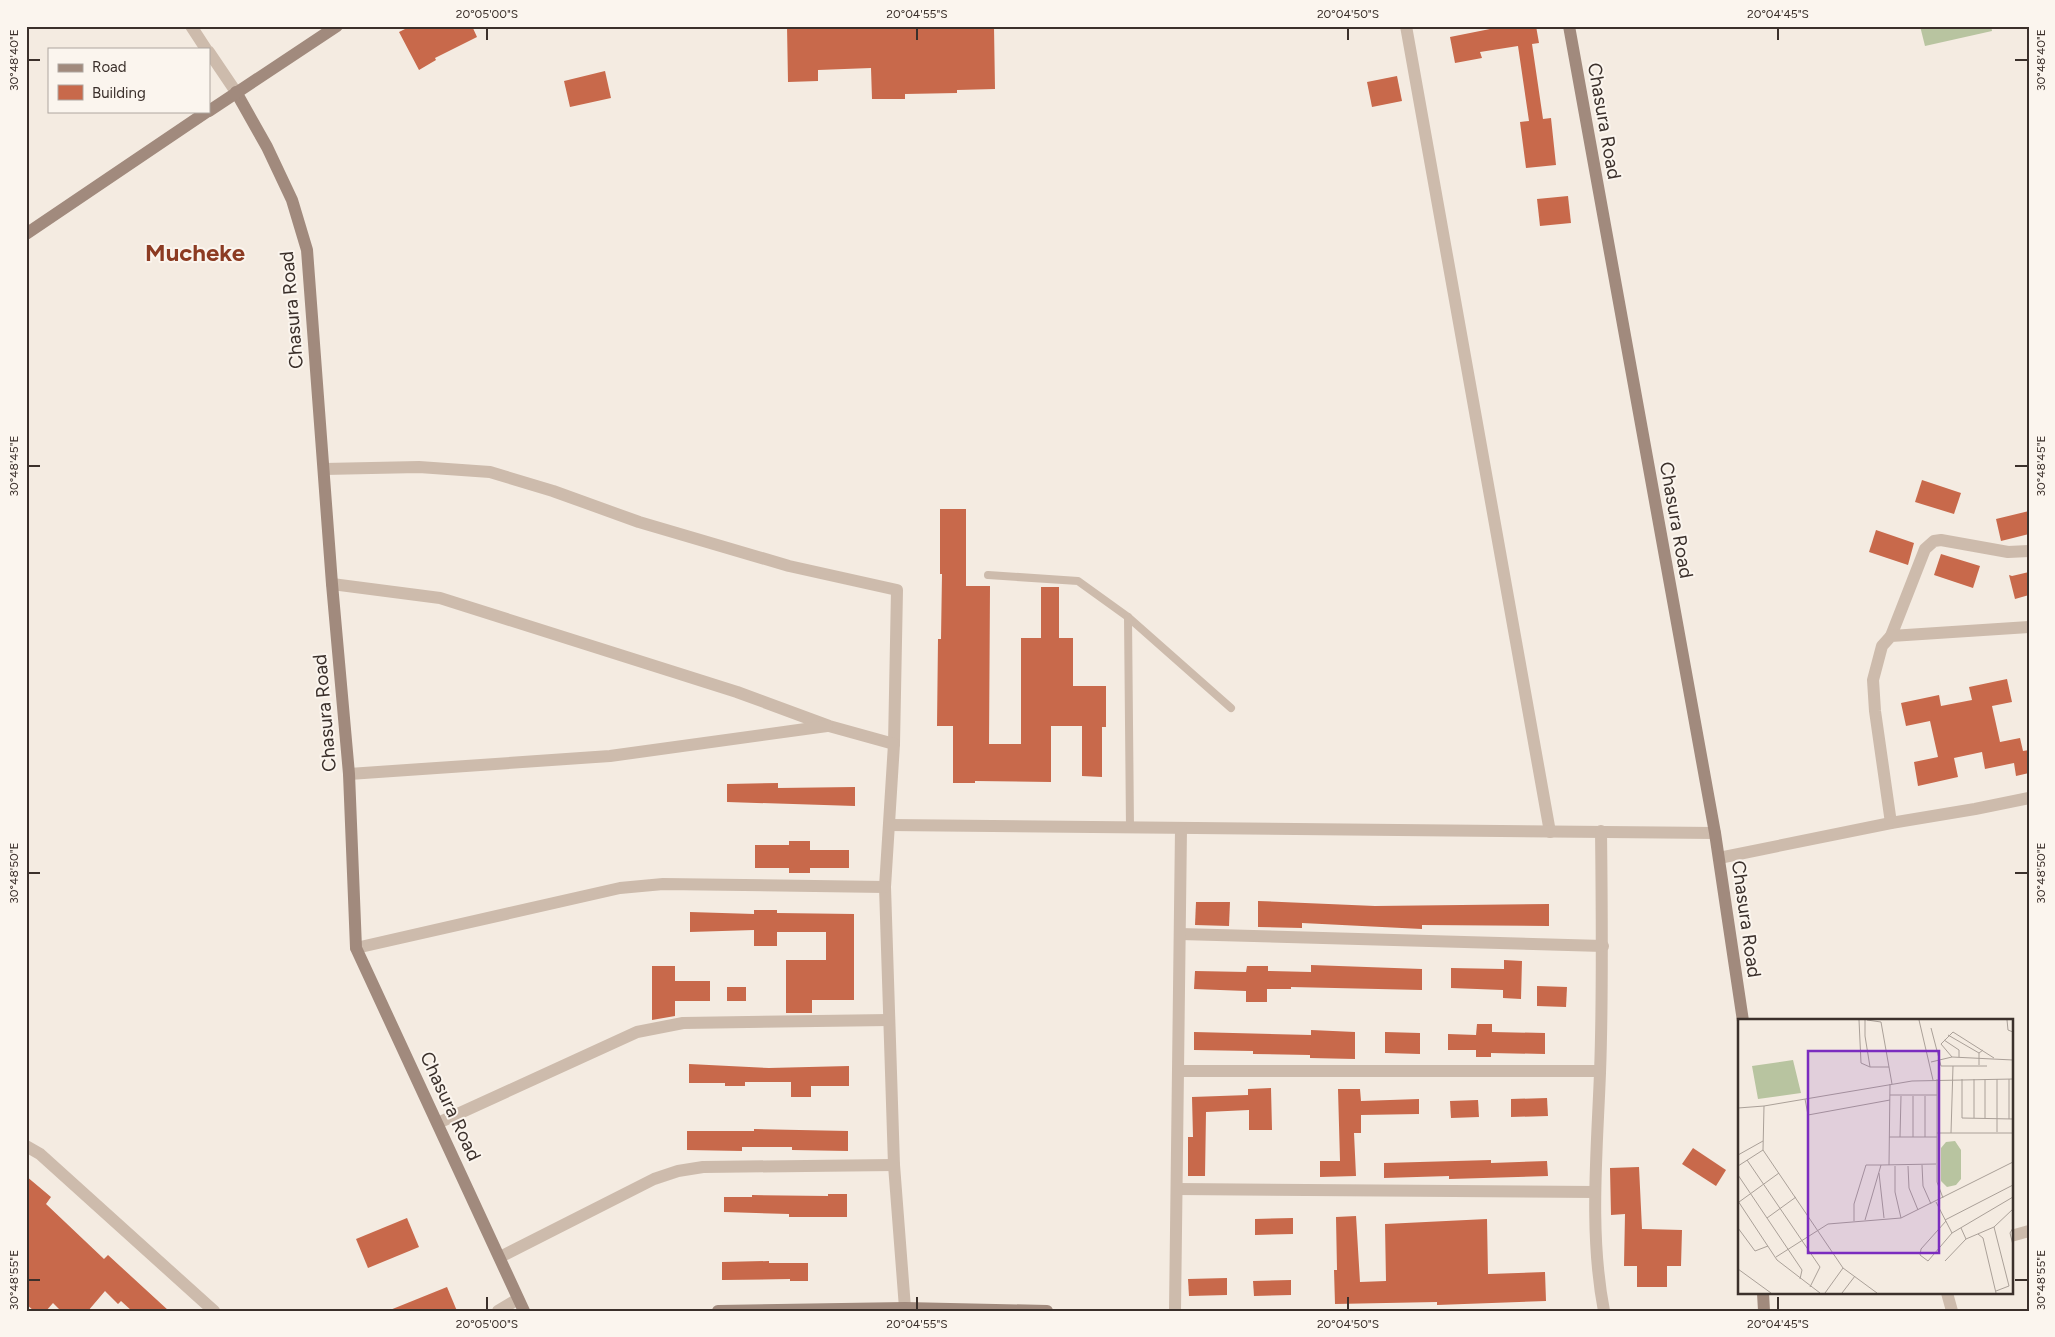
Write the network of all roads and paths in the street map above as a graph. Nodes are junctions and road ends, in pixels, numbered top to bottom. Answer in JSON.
{"nodes":[{"id":1,"x":191,"y":26,"type":"edge"},
{"id":2,"x":337,"y":26,"type":"edge"},
{"id":3,"x":1406,"y":26,"type":"edge"},
{"id":4,"x":1569,"y":26,"type":"edge"},
{"id":5,"x":205,"y":48,"type":"edge"},
{"id":6,"x":210,"y":53,"type":"edge"},
{"id":7,"x":236,"y":92,"type":"junction"},
{"id":8,"x":210,"y":110,"type":"edge"},
{"id":9,"x":207,"y":112,"type":"edge"},
{"id":10,"x":26,"y":234,"type":"edge"},
{"id":11,"x":324,"y":469,"type":"junction"},
{"id":12,"x":2029,"y":551,"type":"edge"},
{"id":13,"x":988,"y":575,"type":"dead end"},
{"id":14,"x":332,"y":584,"type":"junction"},
{"id":15,"x":1128,"y":617,"type":"junction"},
{"id":16,"x":2029,"y":627,"type":"edge"},
{"id":17,"x":1891,"y":636,"type":"junction"},
{"id":18,"x":1231,"y":708,"type":"dead end"},
{"id":19,"x":829,"y":726,"type":"junction"},
{"id":20,"x":894,"y":744,"type":"junction"},
{"id":21,"x":349,"y":774,"type":"junction"},
{"id":22,"x":2029,"y":798,"type":"edge"},
{"id":23,"x":1891,"y":823,"type":"junction"},
{"id":24,"x":889,"y":826,"type":"junction"},
{"id":25,"x":1130,"y":827,"type":"junction"},
{"id":26,"x":1181,"y":829,"type":"junction"},
{"id":27,"x":1601,"y":831,"type":"junction"},
{"id":28,"x":1550,"y":832,"type":"junction"},
{"id":29,"x":1715,"y":833,"type":"junction"},
{"id":30,"x":1719,"y":858,"type":"junction"},
{"id":31,"x":885,"y":887,"type":"junction"},
{"id":32,"x":1180,"y":934,"type":"junction"},
{"id":33,"x":1603,"y":946,"type":"junction"},
{"id":34,"x":356,"y":948,"type":"junction"},
{"id":35,"x":1743,"y":1019,"type":"edge"},
{"id":36,"x":889,"y":1020,"type":"junction"},
{"id":37,"x":1178,"y":1070,"type":"junction"},
{"id":38,"x":1600,"y":1071,"type":"junction"},
{"id":39,"x":438,"y":1123,"type":"junction"},
{"id":40,"x":26,"y":1146,"type":"edge"},
{"id":41,"x":894,"y":1164,"type":"junction"},
{"id":42,"x":1177,"y":1189,"type":"junction"},
{"id":43,"x":1595,"y":1192,"type":"junction"},
{"id":44,"x":2029,"y":1231,"type":"edge"},
{"id":45,"x":2012,"y":1236,"type":"edge"},
{"id":46,"x":500,"y":1257,"type":"junction"},
{"id":47,"x":1763,"y":1294,"type":"edge"},
{"id":48,"x":1947,"y":1294,"type":"edge"},
{"id":49,"x":521,"y":1305,"type":"edge"},
{"id":50,"x":905,"y":1308,"type":"junction"},
{"id":51,"x":214,"y":1311,"type":"edge"},
{"id":52,"x":498,"y":1311,"type":"edge"},
{"id":53,"x":718,"y":1311,"type":"edge"},
{"id":54,"x":1047,"y":1311,"type":"edge"},
{"id":55,"x":1175,"y":1311,"type":"edge"},
{"id":56,"x":1604,"y":1311,"type":"edge"},
{"id":57,"x":1764,"y":1311,"type":"edge"},
{"id":58,"x":1952,"y":1311,"type":"edge"}],
"edges":[{"from":1,"to":5,"type":"street"},
{"from":2,"to":7,"type":"street"},
{"from":3,"to":28,"type":"street"},
{"from":4,"to":29,"type":"street","name":"Chasura Road"},
{"from":6,"to":7,"type":"street"},
{"from":7,"to":8,"type":"street"},
{"from":7,"to":11,"type":"street","name":"Chasura Road"},
{"from":9,"to":10,"type":"street"},
{"from":11,"to":14,"type":"street","name":"Chasura Road"},
{"from":11,"to":20,"type":"street"},
{"from":12,"to":17,"type":"street"},
{"from":13,"to":15,"type":"lane"},
{"from":14,"to":19,"type":"street"},
{"from":14,"to":21,"type":"street","name":"Chasura Road"},
{"from":15,"to":18,"type":"lane"},
{"from":15,"to":25,"type":"lane"},
{"from":16,"to":17,"type":"street"},
{"from":17,"to":23,"type":"street"},
{"from":19,"to":20,"type":"street"},
{"from":19,"to":21,"type":"street"},
{"from":20,"to":24,"type":"street"},
{"from":21,"to":34,"type":"street","name":"Chasura Road"},
{"from":22,"to":23,"type":"street"},
{"from":23,"to":30,"type":"street"},
{"from":24,"to":25,"type":"street"},
{"from":24,"to":31,"type":"street"},
{"from":25,"to":26,"type":"street"},
{"from":26,"to":28,"type":"street"},
{"from":26,"to":32,"type":"street"},
{"from":27,"to":28,"type":"street"},
{"from":27,"to":29,"type":"street"},
{"from":27,"to":33,"type":"street"},
{"from":29,"to":30,"type":"street","name":"Chasura Road"},
{"from":30,"to":35,"type":"street","name":"Chasura Road"},
{"from":31,"to":34,"type":"street"},
{"from":31,"to":36,"type":"street"},
{"from":32,"to":33,"type":"street"},
{"from":32,"to":37,"type":"street"},
{"from":33,"to":38,"type":"street"},
{"from":34,"to":39,"type":"street","name":"Chasura Road"},
{"from":36,"to":39,"type":"street"},
{"from":36,"to":41,"type":"street"},
{"from":37,"to":38,"type":"street"},
{"from":37,"to":42,"type":"street"},
{"from":38,"to":43,"type":"street"},
{"from":39,"to":46,"type":"street","name":"Chasura Road"},
{"from":40,"to":51,"type":"street"},
{"from":41,"to":46,"type":"street"},
{"from":41,"to":50,"type":"street"},
{"from":42,"to":43,"type":"street"},
{"from":42,"to":55,"type":"street"},
{"from":43,"to":56,"type":"street"},
{"from":44,"to":45,"type":"street"},
{"from":46,"to":49,"type":"street","name":"Chasura Road"},
{"from":47,"to":57,"type":"street"},
{"from":48,"to":58,"type":"street"},
{"from":49,"to":52,"type":"street"},
{"from":50,"to":53,"type":"street"},
{"from":50,"to":54,"type":"street"}]}
